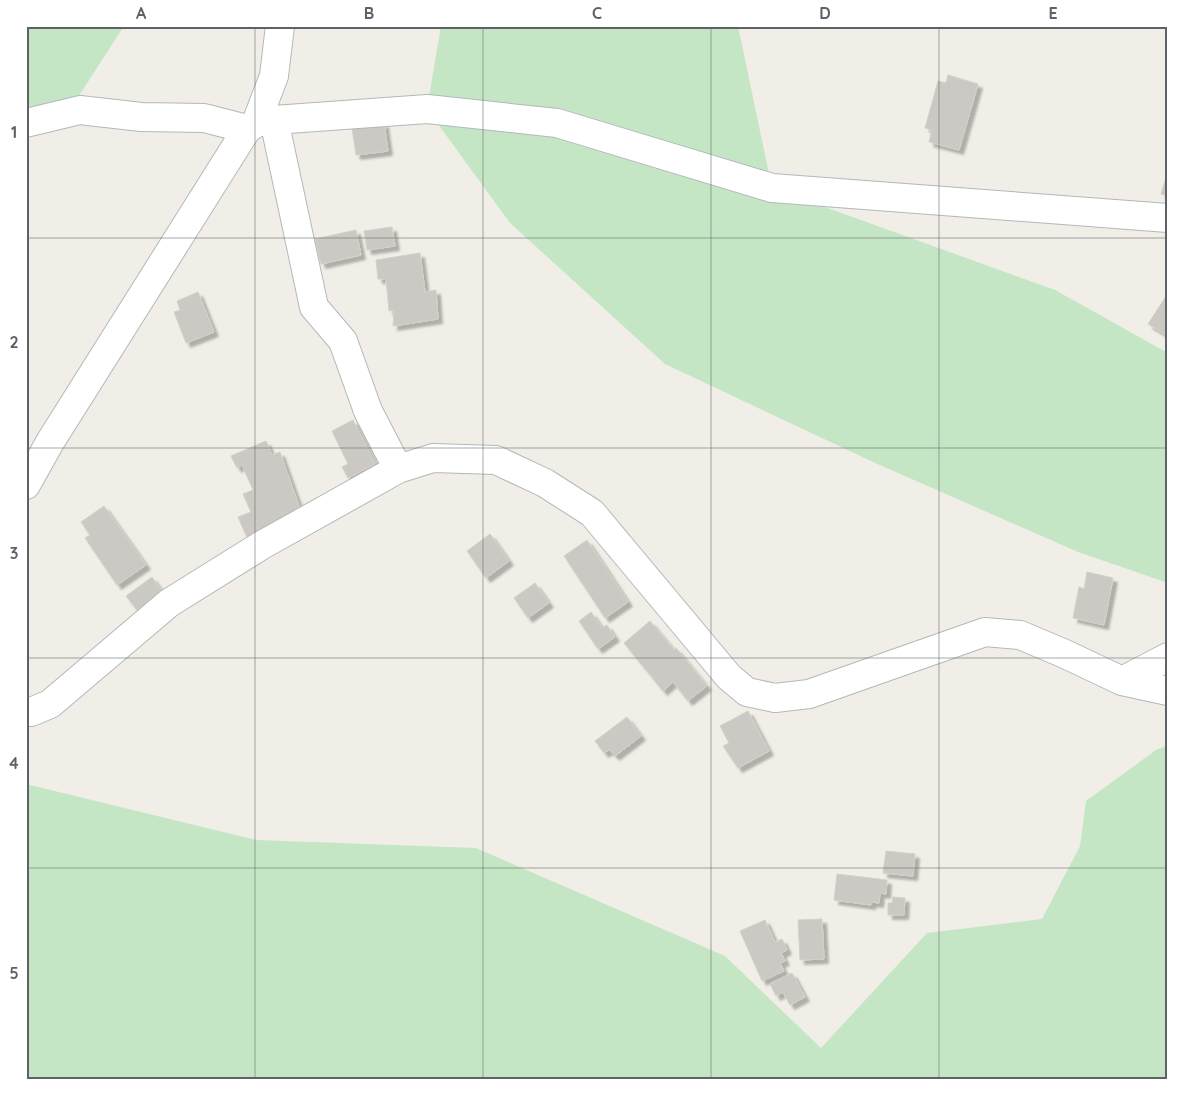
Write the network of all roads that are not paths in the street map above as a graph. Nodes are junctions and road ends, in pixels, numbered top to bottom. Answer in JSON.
{"nodes":[{"id":1,"x":280,"y":26,"type":"edge"},
{"id":2,"x":26,"y":123,"type":"edge"},
{"id":3,"x":259,"y":124,"type":"junction"},
{"id":4,"x":1168,"y":218,"type":"edge"},
{"id":5,"x":398,"y":469,"type":"junction"},
{"id":6,"x":26,"y":486,"type":"edge"},
{"id":7,"x":1168,"y":657,"type":"edge"},
{"id":8,"x":1122,"y":681,"type":"junction"},
{"id":9,"x":1168,"y":691,"type":"edge"},
{"id":10,"x":26,"y":712,"type":"edge"}],
"edges":[{"from":1,"to":3,"type":"street"},
{"from":2,"to":3,"type":"street"},
{"from":3,"to":4,"type":"street"},
{"from":3,"to":5,"type":"street"},
{"from":3,"to":6,"type":"street"},
{"from":5,"to":8,"type":"street"},
{"from":5,"to":10,"type":"street"},
{"from":7,"to":8,"type":"street"},
{"from":8,"to":9,"type":"street"}]}
